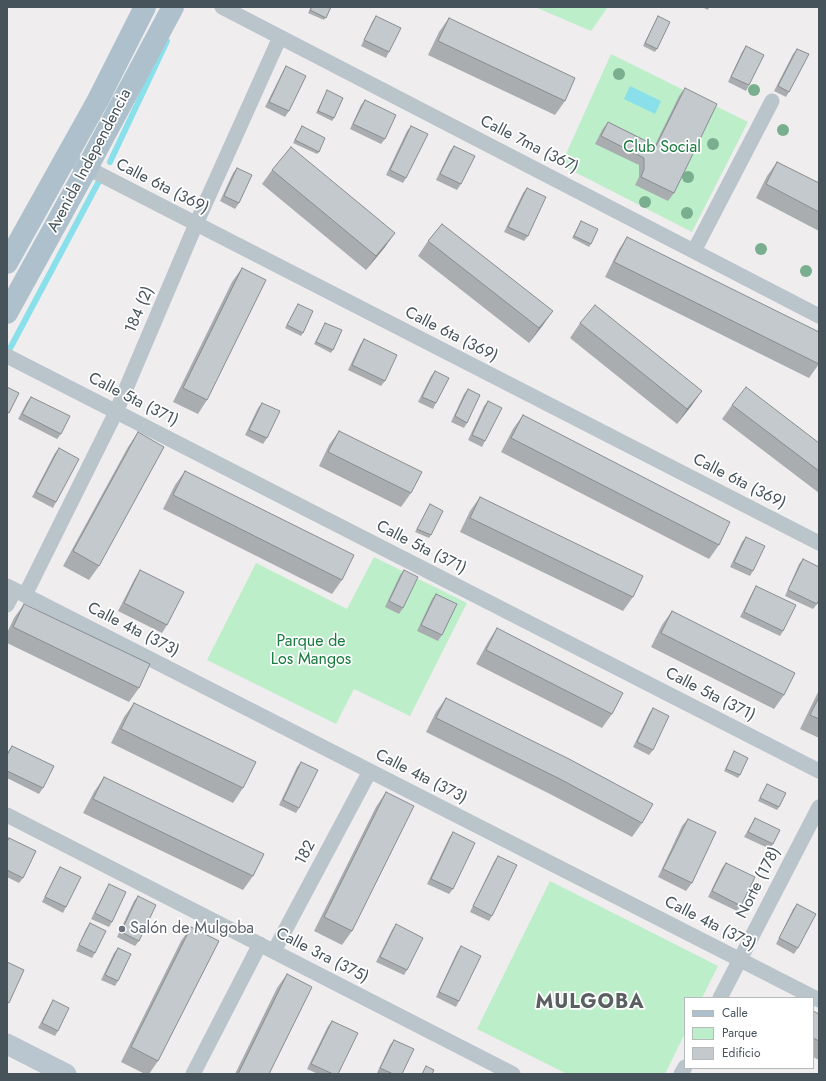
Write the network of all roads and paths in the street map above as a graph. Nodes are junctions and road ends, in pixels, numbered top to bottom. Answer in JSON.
{"nodes":[{"id":1,"x":145,"y":7,"type":"edge"},
{"id":2,"x":172,"y":7,"type":"edge"},
{"id":3,"x":222,"y":7,"type":"edge"},
{"id":4,"x":280,"y":37,"type":"junction"},
{"id":5,"x":772,"y":101,"type":"dead end"},
{"id":6,"x":66,"y":157,"type":"junction"},
{"id":7,"x":87,"y":168,"type":"junction"},
{"id":8,"x":196,"y":224,"type":"junction"},
{"id":9,"x":694,"y":251,"type":"junction"},
{"id":10,"x":7,"y":263,"type":"edge"},
{"id":11,"x":7,"y":314,"type":"edge"},
{"id":12,"x":819,"y":316,"type":"edge"},
{"id":13,"x":7,"y":356,"type":"edge"},
{"id":14,"x":116,"y":412,"type":"junction"},
{"id":15,"x":819,"y":543,"type":"edge"},
{"id":16,"x":16,"y":590,"type":"edge"},
{"id":17,"x":7,"y":605,"type":"edge"},
{"id":18,"x":370,"y":771,"type":"junction"},
{"id":19,"x":819,"y":772,"type":"edge"},
{"id":20,"x":819,"y":806,"type":"edge"},
{"id":21,"x":7,"y":815,"type":"edge"},
{"id":22,"x":260,"y":944,"type":"junction"},
{"id":23,"x":274,"y":952,"type":"junction"},
{"id":24,"x":740,"y":960,"type":"junction"},
{"id":25,"x":721,"y":997,"type":"edge"},
{"id":26,"x":813,"y":997,"type":"edge"},
{"id":27,"x":7,"y":1044,"type":"edge"},
{"id":28,"x":66,"y":1074,"type":"edge"},
{"id":29,"x":193,"y":1074,"type":"edge"},
{"id":30,"x":513,"y":1074,"type":"edge"}],
"edges":[{"from":1,"to":6,"type":"main road","name":"Avenida Independencia"},
{"from":2,"to":7,"type":"main road","name":"Avenida Independencia"},
{"from":3,"to":4,"type":"street","name":"Calle 7ma (367)"},
{"from":4,"to":8,"type":"street","name":"184 (2)"},
{"from":4,"to":9,"type":"street","name":"Calle 7ma (367)"},
{"from":5,"to":9,"type":"street"},
{"from":6,"to":7,"type":"street","name":"Calle 6ta (369)"},
{"from":6,"to":10,"type":"main road","name":"Avenida Independencia"},
{"from":7,"to":8,"type":"street","name":"Calle 6ta (369)"},
{"from":7,"to":11,"type":"main road","name":"Avenida Independencia"},
{"from":8,"to":14,"type":"street","name":"184 (2)"},
{"from":8,"to":15,"type":"street","name":"Calle 6ta (369)"},
{"from":9,"to":12,"type":"street","name":"Calle 7ma (367)"},
{"from":13,"to":14,"type":"street","name":"Calle 5ta (371)"},
{"from":14,"to":16,"type":"street","name":"184 (2)"},
{"from":14,"to":19,"type":"street","name":"Calle 5ta (371)"},
{"from":16,"to":17,"type":"street","name":"184 (2)"},
{"from":16,"to":18,"type":"street","name":"Calle 4ta (373)"},
{"from":18,"to":23,"type":"street","name":"182"},
{"from":18,"to":24,"type":"street","name":"Calle 4ta (373)"},
{"from":20,"to":24,"type":"street","name":"Norte (178)"},
{"from":21,"to":22,"type":"street","name":"Calle 3ra (375)"},
{"from":22,"to":23,"type":"street","name":"Calle 3ra (375)"},
{"from":22,"to":29,"type":"street"},
{"from":23,"to":30,"type":"street","name":"Calle 3ra (375)"},
{"from":24,"to":25,"type":"street","name":"Norte (178)"},
{"from":24,"to":26,"type":"street","name":"Calle 4ta (373)"},
{"from":27,"to":28,"type":"street"}]}
